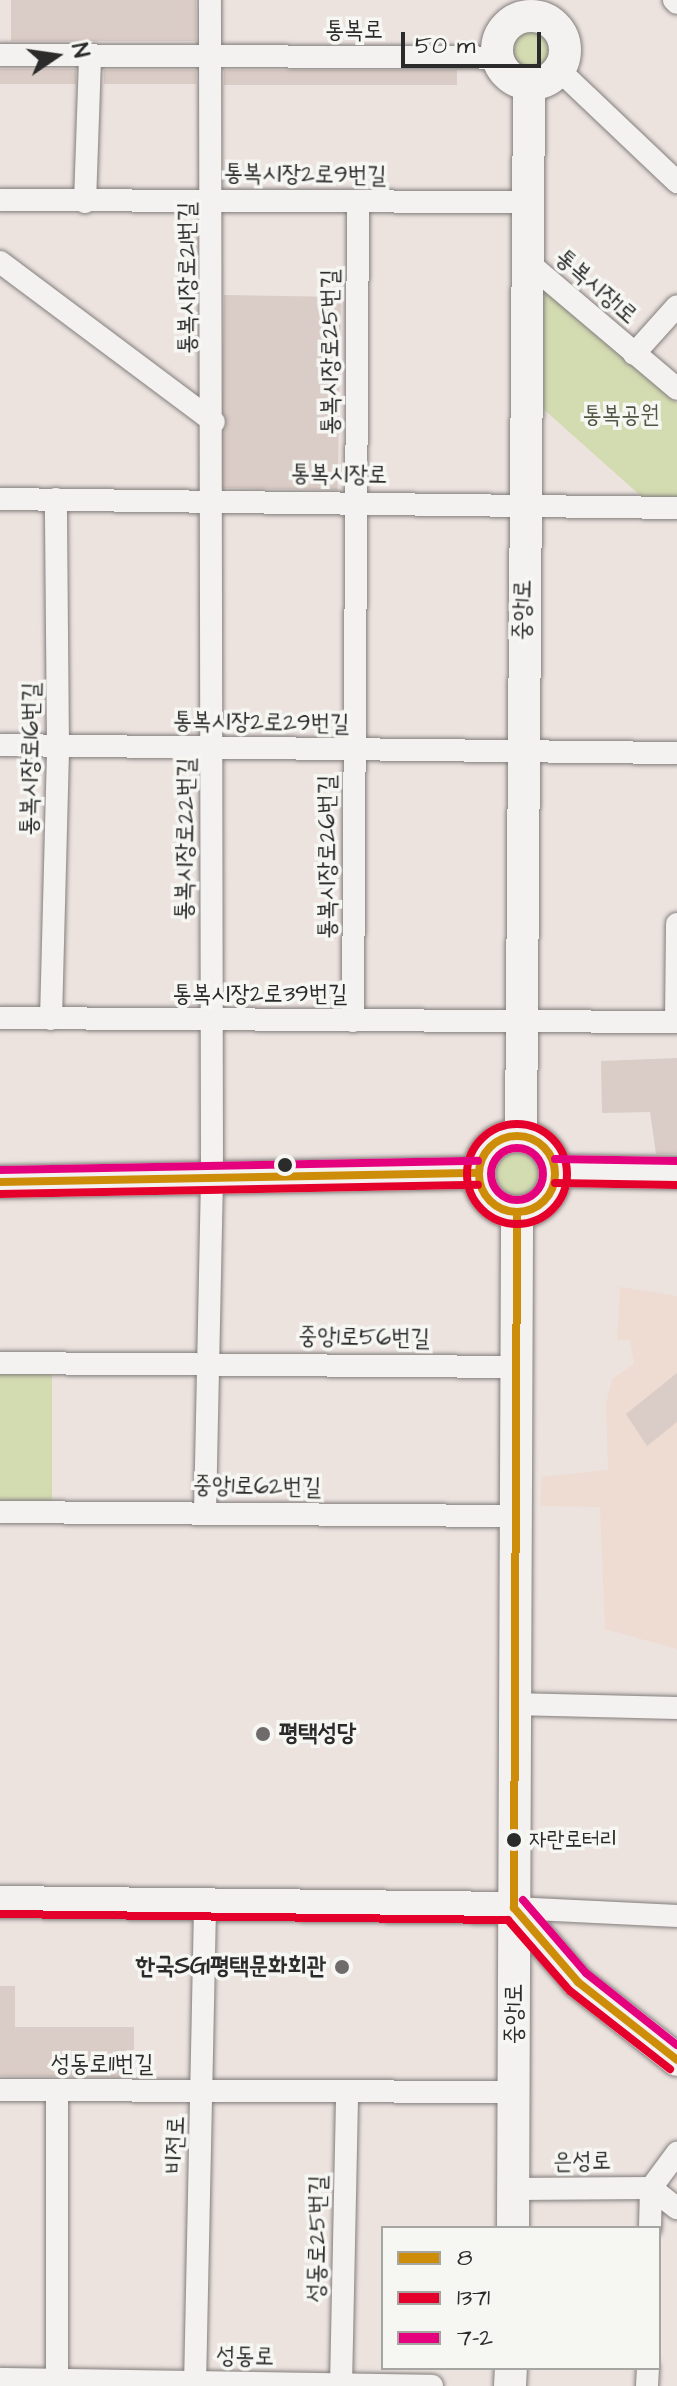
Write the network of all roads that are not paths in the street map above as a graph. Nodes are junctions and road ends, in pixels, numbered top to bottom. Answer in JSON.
{"nodes":[{"id":1,"x":210,"y":0,"type":"edge"},
{"id":2,"x":547,"y":8,"type":"edge"},
{"id":3,"x":0,"y":55,"type":"edge"},
{"id":4,"x":90,"y":56,"type":"junction"},
{"id":5,"x":211,"y":56,"type":"junction"},
{"id":6,"x":498,"y":58,"type":"junction"},
{"id":7,"x":559,"y":70,"type":"junction"},
{"id":8,"x":529,"y":85,"type":"junction"},
{"id":9,"x":677,"y":182,"type":"edge"},
{"id":10,"x":214,"y":199,"type":"junction"},
{"id":11,"x":0,"y":200,"type":"edge"},
{"id":12,"x":85,"y":202,"type":"junction"},
{"id":13,"x":358,"y":202,"type":"junction"},
{"id":14,"x":525,"y":202,"type":"junction"},
{"id":15,"x":525,"y":260,"type":"junction"},
{"id":16,"x":0,"y":262,"type":"edge"},
{"id":17,"x":677,"y":306,"type":"edge"},
{"id":18,"x":634,"y":354,"type":"junction"},
{"id":19,"x":677,"y":389,"type":"edge"},
{"id":20,"x":214,"y":422,"type":"junction"},
{"id":21,"x":0,"y":499,"type":"edge"},
{"id":22,"x":56,"y":499,"type":"junction"},
{"id":23,"x":213,"y":499,"type":"junction"},
{"id":24,"x":357,"y":501,"type":"junction"},
{"id":25,"x":524,"y":506,"type":"junction"},
{"id":26,"x":677,"y":508,"type":"edge"},
{"id":27,"x":0,"y":745,"type":"edge"},
{"id":28,"x":58,"y":746,"type":"junction"},
{"id":29,"x":214,"y":747,"type":"junction"},
{"id":30,"x":355,"y":751,"type":"junction"},
{"id":31,"x":521,"y":752,"type":"junction"},
{"id":32,"x":677,"y":753,"type":"edge"},
{"id":33,"x":677,"y":924,"type":"edge"},
{"id":34,"x":0,"y":1018,"type":"edge"},
{"id":35,"x":51,"y":1019,"type":"junction"},
{"id":36,"x":353,"y":1021,"type":"junction"},
{"id":37,"x":209,"y":1022,"type":"junction"},
{"id":38,"x":519,"y":1022,"type":"junction"},
{"id":39,"x":676,"y":1022,"type":"edge"},
{"id":40,"x":521,"y":1136,"type":"junction"},
{"id":41,"x":555,"y":1171,"type":"junction"},
{"id":42,"x":478,"y":1173,"type":"junction"},
{"id":43,"x":677,"y":1173,"type":"edge"},
{"id":44,"x":212,"y":1179,"type":"junction"},
{"id":45,"x":0,"y":1182,"type":"edge"},
{"id":46,"x":517,"y":1213,"type":"junction"},
{"id":47,"x":211,"y":1362,"type":"junction"},
{"id":48,"x":0,"y":1363,"type":"edge"},
{"id":49,"x":516,"y":1367,"type":"junction"},
{"id":50,"x":0,"y":1512,"type":"edge"},
{"id":51,"x":205,"y":1513,"type":"junction"},
{"id":52,"x":513,"y":1516,"type":"junction"},
{"id":53,"x":513,"y":1704,"type":"junction"},
{"id":54,"x":677,"y":1708,"type":"edge"},
{"id":55,"x":0,"y":1902,"type":"edge"},
{"id":56,"x":514,"y":1908,"type":"junction"},
{"id":57,"x":205,"y":1912,"type":"junction"},
{"id":58,"x":677,"y":1916,"type":"edge"},
{"id":59,"x":0,"y":1919,"type":"edge"},
{"id":60,"x":677,"y":2060,"type":"edge"},
{"id":61,"x":0,"y":2090,"type":"edge"},
{"id":62,"x":204,"y":2090,"type":"junction"},
{"id":63,"x":57,"y":2091,"type":"junction"},
{"id":64,"x":515,"y":2092,"type":"junction"},
{"id":65,"x":347,"y":2094,"type":"junction"},
{"id":66,"x":677,"y":2153,"type":"edge"},
{"id":67,"x":651,"y":2188,"type":"junction"},
{"id":68,"x":514,"y":2189,"type":"junction"},
{"id":69,"x":677,"y":2208,"type":"edge"},
{"id":70,"x":513,"y":2226,"type":"edge"},
{"id":71,"x":650,"y":2226,"type":"edge"},
{"id":72,"x":0,"y":2379,"type":"edge"},
{"id":73,"x":57,"y":2380,"type":"junction"},
{"id":74,"x":195,"y":2384,"type":"edge"},
{"id":75,"x":341,"y":2385,"type":"edge"},
{"id":76,"x":432,"y":2386,"type":"edge"}],
"edges":[{"from":1,"to":5,"type":"street"},
{"from":2,"to":6,"type":"street"},
{"from":2,"to":7,"type":"street"},
{"from":3,"to":4,"type":"street","name":"통복로"},
{"from":4,"to":5,"type":"street","name":"통복로"},
{"from":4,"to":12,"type":"street"},
{"from":5,"to":6,"type":"street","name":"통복로"},
{"from":5,"to":10,"type":"street","name":"통복시장로21번길"},
{"from":6,"to":8,"type":"street"},
{"from":7,"to":8,"type":"street"},
{"from":7,"to":9,"type":"street"},
{"from":8,"to":14,"type":"street","name":"중앙1로"},
{"from":10,"to":12,"type":"street","name":"통복시장2로9번길"},
{"from":10,"to":13,"type":"street","name":"통복시장2로9번길"},
{"from":10,"to":20,"type":"street","name":"통복시장로21번길"},
{"from":11,"to":12,"type":"street","name":"통복시장2로9번길"},
{"from":13,"to":14,"type":"street","name":"통복시장2로9번길"},
{"from":13,"to":24,"type":"street","name":"통복시장로25번길"},
{"from":14,"to":15,"type":"street","name":"중앙1로"},
{"from":15,"to":18,"type":"street","name":"통복시장1로"},
{"from":15,"to":25,"type":"street","name":"중앙1로"},
{"from":16,"to":20,"type":"street"},
{"from":17,"to":18,"type":"street","name":"통복시장1로"},
{"from":18,"to":19,"type":"street","name":"통복시장1로"},
{"from":20,"to":23,"type":"street","name":"통복시장로21번길"},
{"from":21,"to":22,"type":"street","name":"통복시장로"},
{"from":22,"to":23,"type":"street","name":"통복시장로"},
{"from":22,"to":28,"type":"street","name":"통복시장로16번길"},
{"from":23,"to":24,"type":"street","name":"통복시장로"},
{"from":23,"to":29,"type":"street","name":"통복시장로22번길"},
{"from":24,"to":25,"type":"street","name":"통복시장로"},
{"from":24,"to":30,"type":"street","name":"통복시장로26번길"},
{"from":25,"to":26,"type":"street","name":"통복시장로"},
{"from":25,"to":31,"type":"street","name":"중앙1로"},
{"from":27,"to":28,"type":"street","name":"통복시장2로29번길"},
{"from":28,"to":29,"type":"street","name":"통복시장2로29번길"},
{"from":28,"to":35,"type":"street","name":"통복시장로16번길"},
{"from":29,"to":30,"type":"street","name":"통복시장2로29번길"},
{"from":29,"to":37,"type":"street","name":"통복시장로22번길"},
{"from":30,"to":31,"type":"street","name":"통복시장2로29번길"},
{"from":30,"to":36,"type":"street","name":"통복시장로26번길"},
{"from":31,"to":32,"type":"street","name":"통복시장2로29번길"},
{"from":31,"to":38,"type":"street","name":"중앙1로"},
{"from":33,"to":39,"type":"street"},
{"from":34,"to":35,"type":"street","name":"통복시장2로39번길"},
{"from":35,"to":37,"type":"street","name":"통복시장2로39번길"},
{"from":36,"to":37,"type":"street","name":"통복시장2로39번길"},
{"from":36,"to":38,"type":"street","name":"통복시장2로39번길"},
{"from":37,"to":44,"type":"street","name":"통복시장로22번길"},
{"from":38,"to":39,"type":"street","name":"통복시장2로39번길"},
{"from":38,"to":40,"type":"street","name":"중앙1로"},
{"from":40,"to":41,"type":"street"},
{"from":40,"to":42,"type":"street"},
{"from":41,"to":43,"type":"street"},
{"from":41,"to":46,"type":"street"},
{"from":42,"to":44,"type":"street"},
{"from":42,"to":46,"type":"street"},
{"from":44,"to":45,"type":"street"},
{"from":44,"to":47,"type":"street"},
{"from":46,"to":49,"type":"street","name":"중앙1로"},
{"from":47,"to":48,"type":"street","name":"중앙1로56번길"},
{"from":47,"to":49,"type":"street","name":"중앙1로56번길"},
{"from":47,"to":51,"type":"street"},
{"from":49,"to":52,"type":"street","name":"중앙1로"},
{"from":50,"to":51,"type":"street","name":"중앙1로62번길"},
{"from":51,"to":52,"type":"street","name":"중앙1로62번길"},
{"from":52,"to":53,"type":"street","name":"중앙1로"},
{"from":53,"to":54,"type":"street"},
{"from":53,"to":56,"type":"street","name":"중앙1로"},
{"from":55,"to":57,"type":"street"},
{"from":56,"to":57,"type":"street"},
{"from":56,"to":58,"type":"street"},
{"from":56,"to":60,"type":"street"},
{"from":56,"to":64,"type":"street","name":"중앙1로"},
{"from":57,"to":59,"type":"street"},
{"from":57,"to":62,"type":"street","name":"비전로"},
{"from":61,"to":63,"type":"street","name":"성동로11번길"},
{"from":62,"to":63,"type":"street","name":"성동로11번길"},
{"from":62,"to":65,"type":"street"},
{"from":62,"to":74,"type":"street","name":"비전로"},
{"from":63,"to":73,"type":"street"},
{"from":64,"to":65,"type":"street"},
{"from":64,"to":68,"type":"street","name":"중앙1로"},
{"from":65,"to":75,"type":"street","name":"성동로25번길"},
{"from":66,"to":67,"type":"street"},
{"from":67,"to":68,"type":"street","name":"은성로"},
{"from":67,"to":69,"type":"street"},
{"from":67,"to":71,"type":"street"},
{"from":68,"to":70,"type":"street","name":"중앙1로"},
{"from":72,"to":73,"type":"street","name":"성동로"},
{"from":73,"to":74,"type":"street","name":"성동로"},
{"from":74,"to":75,"type":"street","name":"성동로"},
{"from":75,"to":76,"type":"street","name":"성동로"}]}
